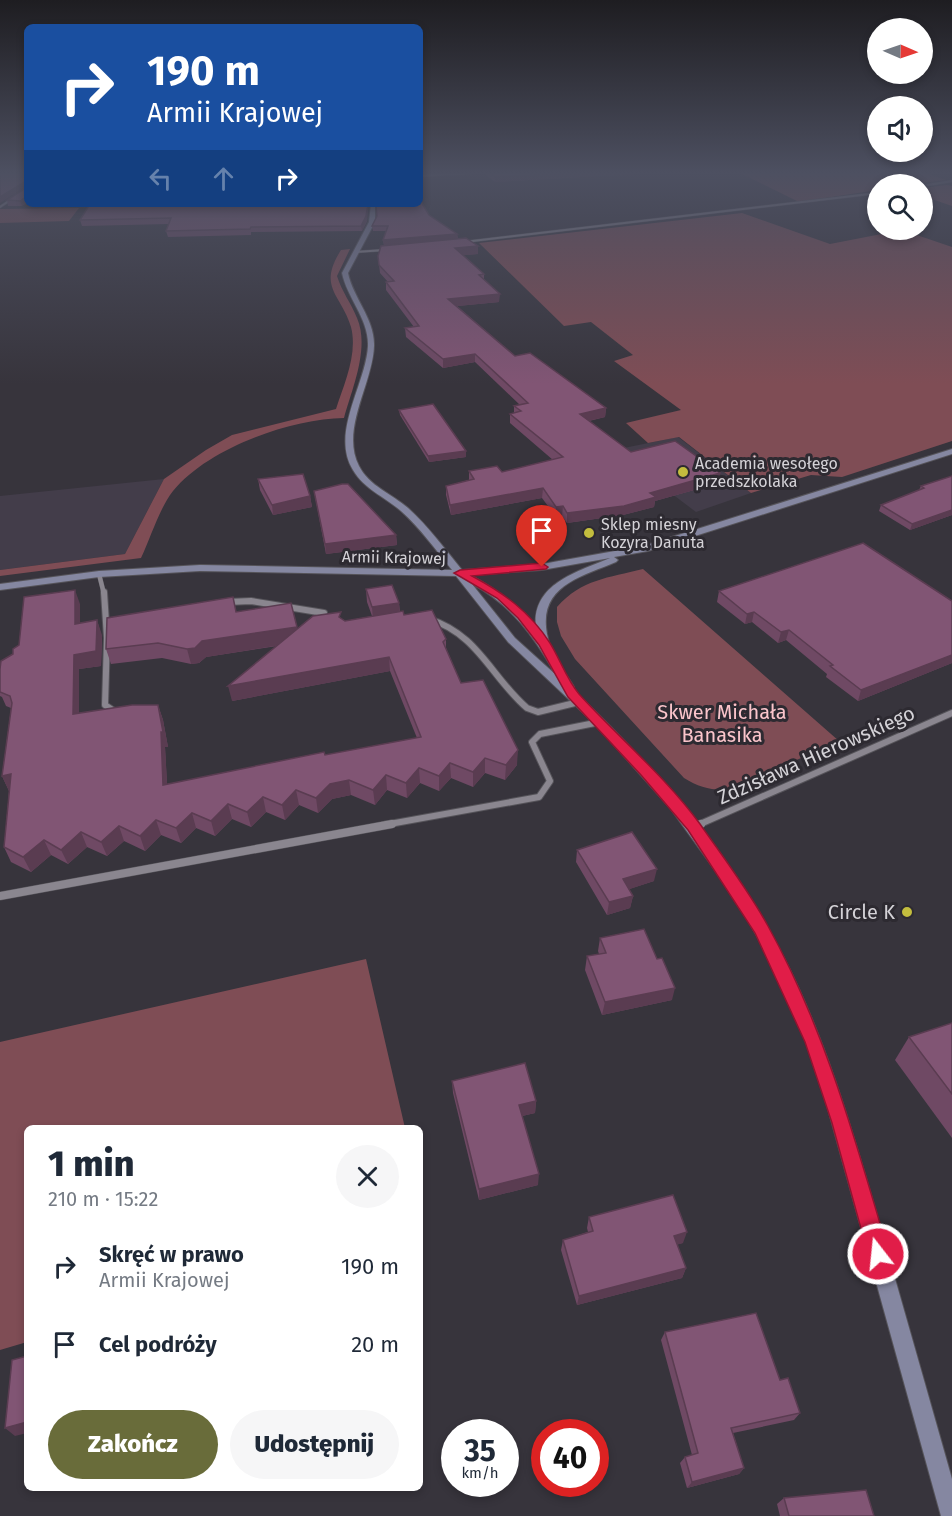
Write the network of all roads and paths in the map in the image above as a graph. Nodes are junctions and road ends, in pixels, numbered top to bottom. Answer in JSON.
{"nodes":[{"id":1,"x":361,"y":242,"type":"edge"},
{"id":2,"x":468,"y":242,"type":"edge"},
{"id":3,"x":457,"y":243,"type":"edge"},
{"id":4,"x":387,"y":249,"type":"edge"},
{"id":5,"x":355,"y":252,"type":"junction"},
{"id":6,"x":952,"y":452,"type":"edge"},
{"id":7,"x":624,"y":554,"type":"junction"},
{"id":8,"x":460,"y":573,"type":"junction"},
{"id":9,"x":99,"y":574,"type":"junction"},
{"id":10,"x":0,"y":587,"type":"edge"},
{"id":11,"x":216,"y":604,"type":"edge"},
{"id":12,"x":324,"y":613,"type":"edge"},
{"id":13,"x":418,"y":618,"type":"edge"},
{"id":14,"x":117,"y":620,"type":"edge"},
{"id":15,"x":106,"y":622,"type":"junction"},
{"id":16,"x":544,"y":644,"type":"junction"},
{"id":17,"x":576,"y":698,"type":"junction"},
{"id":18,"x":121,"y":710,"type":"edge"},
{"id":19,"x":952,"y":713,"type":"edge"},
{"id":20,"x":600,"y":722,"type":"junction"},
{"id":21,"x":694,"y":826,"type":"junction"},
{"id":22,"x":0,"y":896,"type":"edge"},
{"id":23,"x":952,"y":1516,"type":"edge"}],
"edges":[{"from":1,"to":5,"type":"street"},
{"from":2,"to":3,"type":"street"},
{"from":4,"to":5,"type":"street"},
{"from":5,"to":8,"type":"street"},
{"from":6,"to":7,"type":"street","name":"Armii Krajowej"},
{"from":7,"to":8,"type":"street","name":"Armii Krajowej"},
{"from":7,"to":16,"type":"street"},
{"from":8,"to":9,"type":"street","name":"Armii Krajowej"},
{"from":8,"to":16,"type":"street"},
{"from":8,"to":17,"type":"street"},
{"from":9,"to":10,"type":"street","name":"Armii Krajowej"},
{"from":9,"to":15,"type":"street"},
{"from":11,"to":12,"type":"street"},
{"from":13,"to":17,"type":"street"},
{"from":14,"to":15,"type":"street"},
{"from":15,"to":18,"type":"street"},
{"from":16,"to":17,"type":"street"},
{"from":17,"to":20,"type":"street"},
{"from":19,"to":21,"type":"street","name":"Zdzisława Hierowskiego"},
{"from":20,"to":21,"type":"street"},
{"from":20,"to":22,"type":"street"},
{"from":21,"to":23,"type":"street"}]}
